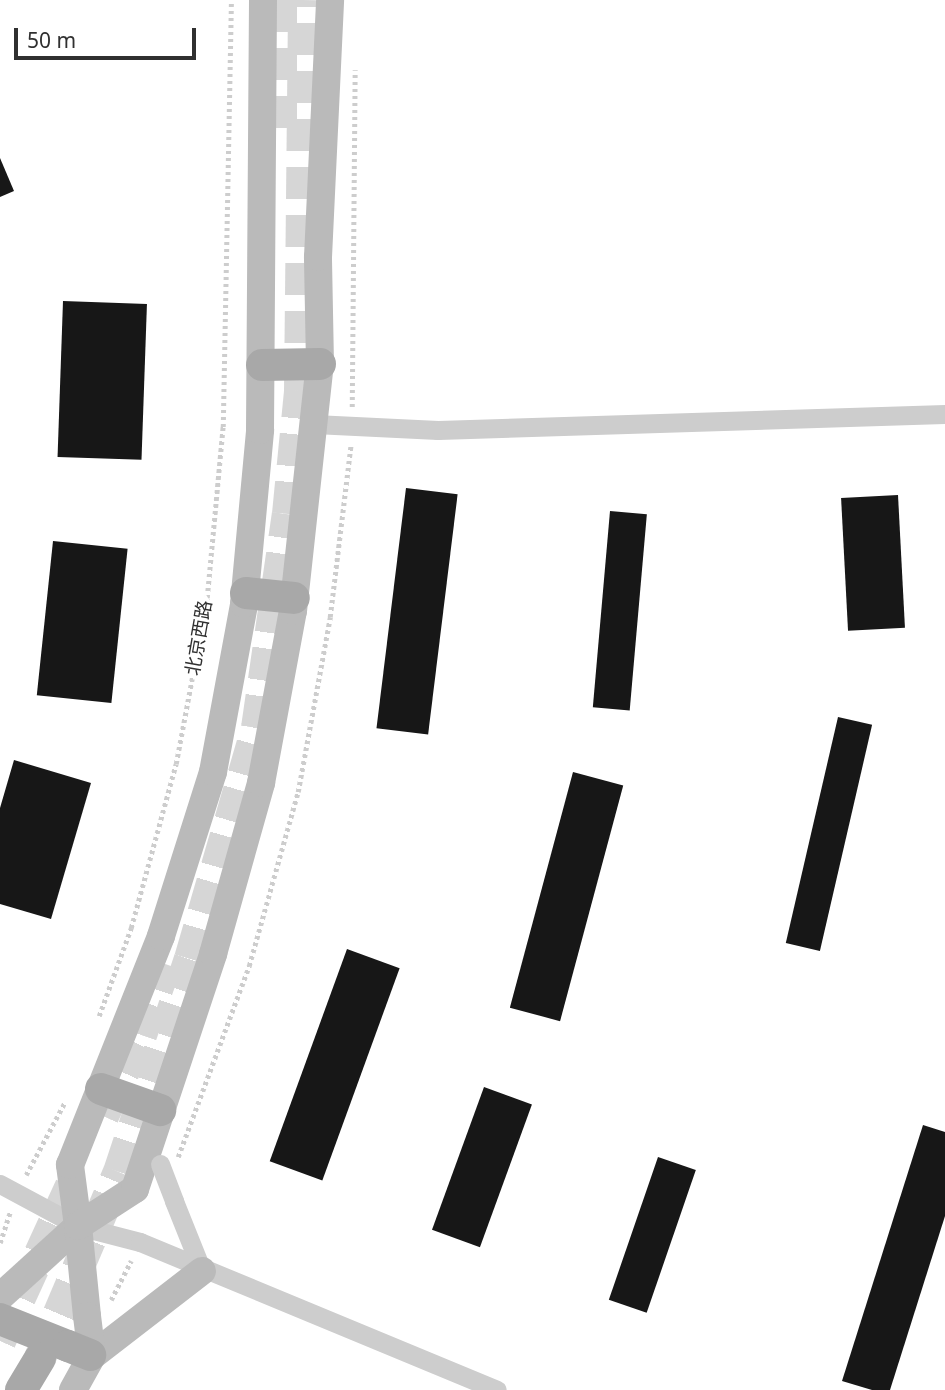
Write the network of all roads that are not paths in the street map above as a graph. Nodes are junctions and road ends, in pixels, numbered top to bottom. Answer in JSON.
{"nodes":[{"id":1,"x":263,"y":0,"type":"edge"},
{"id":2,"x":330,"y":0,"type":"edge"},
{"id":3,"x":320,"y":364,"type":"junction"},
{"id":4,"x":262,"y":365,"type":"junction"},
{"id":5,"x":945,"y":414,"type":"edge"},
{"id":6,"x":314,"y":424,"type":"junction"},
{"id":7,"x":246,"y":593,"type":"junction"},
{"id":8,"x":294,"y":598,"type":"junction"},
{"id":9,"x":101,"y":1090,"type":"junction"},
{"id":10,"x":160,"y":1110,"type":"junction"},
{"id":11,"x":155,"y":1152,"type":"junction"},
{"id":12,"x":9,"y":1188,"type":"edge"},
{"id":13,"x":78,"y":1226,"type":"junction"},
{"id":14,"x":202,"y":1271,"type":"junction"},
{"id":15,"x":0,"y":1297,"type":"edge"},
{"id":16,"x":0,"y":1319,"type":"edge"},
{"id":17,"x":72,"y":1354,"type":"junction"},
{"id":18,"x":21,"y":1390,"type":"edge"},
{"id":19,"x":73,"y":1390,"type":"edge"},
{"id":20,"x":497,"y":1390,"type":"edge"}],
"edges":[{"from":1,"to":4,"type":"main road"},
{"from":2,"to":3,"type":"main road"},
{"from":3,"to":4,"type":"main road"},
{"from":3,"to":6,"type":"main road"},
{"from":4,"to":7,"type":"main road"},
{"from":5,"to":6,"type":"street"},
{"from":6,"to":8,"type":"main road"},
{"from":7,"to":8,"type":"main road"},
{"from":7,"to":9,"type":"main road"},
{"from":8,"to":10,"type":"main road"},
{"from":9,"to":10,"type":"main road"},
{"from":9,"to":13,"type":"main road"},
{"from":10,"to":11,"type":"main road"},
{"from":11,"to":13,"type":"main road"},
{"from":11,"to":14,"type":"street","bridge":true},
{"from":12,"to":13,"type":"street"},
{"from":13,"to":14,"type":"street"},
{"from":13,"to":15,"type":"main road"},
{"from":13,"to":17,"type":"main road","bridge":true},
{"from":14,"to":17,"type":"main road"},
{"from":14,"to":20,"type":"street"},
{"from":16,"to":17,"type":"main road"},
{"from":17,"to":18,"type":"main road"},
{"from":17,"to":19,"type":"main road"}]}
